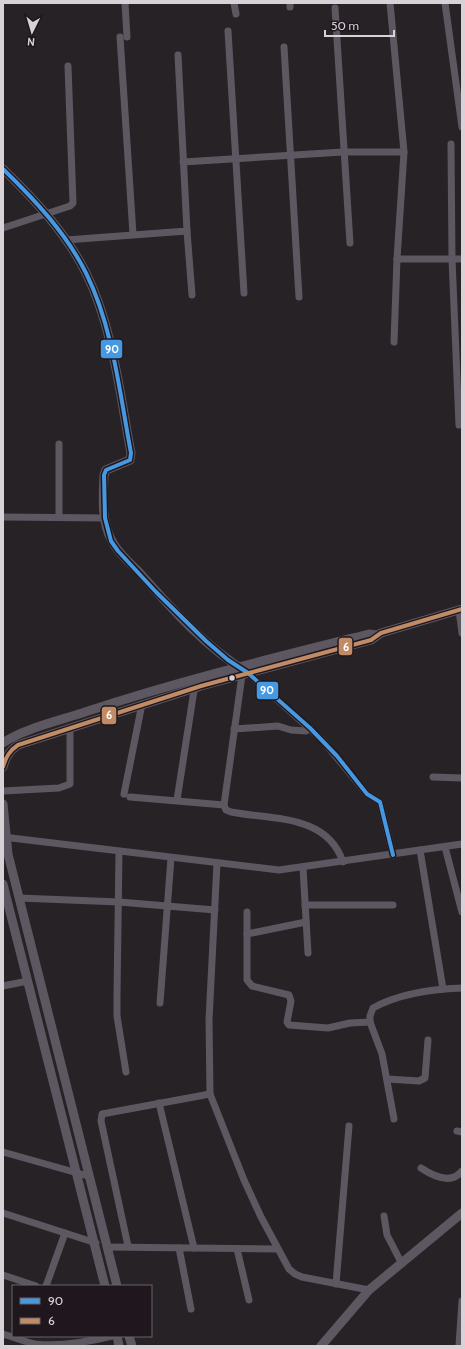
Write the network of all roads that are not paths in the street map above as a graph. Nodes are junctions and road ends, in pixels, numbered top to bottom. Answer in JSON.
{"nodes":[{"id":1,"x":125,"y":3,"type":"edge"},
{"id":2,"x":234,"y":3,"type":"edge"},
{"id":3,"x":390,"y":3,"type":"edge"},
{"id":4,"x":445,"y":3,"type":"edge"},
{"id":5,"x":335,"y":8,"type":"dead end"},
{"id":6,"x":236,"y":14,"type":"dead end"},
{"id":7,"x":228,"y":31,"type":"dead end"},
{"id":8,"x":284,"y":47,"type":"dead end"},
{"id":9,"x":178,"y":54,"type":"dead end"},
{"id":10,"x":68,"y":66,"type":"dead end"},
{"id":11,"x":462,"y":127,"type":"edge"},
{"id":12,"x":451,"y":144,"type":"dead end"},
{"id":13,"x":343,"y":152,"type":"junction"},
{"id":14,"x":404,"y":152,"type":"junction"},
{"id":15,"x":290,"y":155,"type":"junction"},
{"id":16,"x":236,"y":159,"type":"junction"},
{"id":17,"x":183,"y":162,"type":"junction"},
{"id":18,"x":3,"y":169,"type":"edge"},
{"id":19,"x":46,"y":214,"type":"junction"},
{"id":20,"x":3,"y":228,"type":"edge"},
{"id":21,"x":187,"y":231,"type":"junction"},
{"id":22,"x":133,"y":234,"type":"junction"},
{"id":23,"x":66,"y":240,"type":"junction"},
{"id":24,"x":350,"y":243,"type":"dead end"},
{"id":25,"x":397,"y":259,"type":"junction"},
{"id":26,"x":452,"y":259,"type":"junction"},
{"id":27,"x":462,"y":259,"type":"edge"},
{"id":28,"x":244,"y":293,"type":"dead end"},
{"id":29,"x":192,"y":295,"type":"dead end"},
{"id":30,"x":299,"y":297,"type":"dead end"},
{"id":31,"x":394,"y":342,"type":"dead end"},
{"id":32,"x":459,"y":357,"type":"edge"},
{"id":33,"x":460,"y":396,"type":"edge"},
{"id":34,"x":459,"y":425,"type":"dead end"},
{"id":35,"x":59,"y":444,"type":"dead end"},
{"id":36,"x":3,"y":516,"type":"edge"},
{"id":37,"x":59,"y":517,"type":"junction"},
{"id":38,"x":105,"y":518,"type":"junction"},
{"id":39,"x":460,"y":610,"type":"edge"},
{"id":40,"x":462,"y":633,"type":"edge"},
{"id":41,"x":242,"y":672,"type":"junction"},
{"id":42,"x":195,"y":678,"type":"junction"},
{"id":43,"x":194,"y":688,"type":"junction"},
{"id":44,"x":142,"y":704,"type":"junction"},
{"id":45,"x":70,"y":728,"type":"junction"},
{"id":46,"x":310,"y":728,"type":"junction"},
{"id":47,"x":234,"y":729,"type":"junction"},
{"id":48,"x":3,"y":743,"type":"edge"},
{"id":49,"x":3,"y":767,"type":"edge"},
{"id":50,"x":433,"y":777,"type":"dead end"},
{"id":51,"x":462,"y":778,"type":"edge"},
{"id":52,"x":3,"y":791,"type":"edge"},
{"id":53,"x":177,"y":800,"type":"junction"},
{"id":54,"x":3,"y":804,"type":"edge"},
{"id":55,"x":224,"y":805,"type":"junction"},
{"id":56,"x":4,"y":837,"type":"edge"},
{"id":57,"x":462,"y":844,"type":"edge"},
{"id":58,"x":445,"y":847,"type":"junction"},
{"id":59,"x":420,"y":850,"type":"junction"},
{"id":60,"x":120,"y":852,"type":"junction"},
{"id":61,"x":393,"y":855,"type":"junction"},
{"id":62,"x":171,"y":858,"type":"junction"},
{"id":63,"x":343,"y":862,"type":"junction"},
{"id":64,"x":218,"y":863,"type":"junction"},
{"id":65,"x":303,"y":868,"type":"junction"},
{"id":66,"x":3,"y":884,"type":"edge"},
{"id":67,"x":4,"y":896,"type":"edge"},
{"id":68,"x":19,"y":898,"type":"junction"},
{"id":69,"x":119,"y":902,"type":"junction"},
{"id":70,"x":305,"y":904,"type":"junction"},
{"id":71,"x":393,"y":905,"type":"dead end"},
{"id":72,"x":167,"y":906,"type":"junction"},
{"id":73,"x":215,"y":910,"type":"junction"},
{"id":74,"x":462,"y":910,"type":"edge"},
{"id":75,"x":247,"y":912,"type":"dead end"},
{"id":76,"x":306,"y":922,"type":"junction"},
{"id":77,"x":247,"y":934,"type":"junction"},
{"id":78,"x":308,"y":953,"type":"dead end"},
{"id":79,"x":28,"y":981,"type":"junction"},
{"id":80,"x":3,"y":986,"type":"edge"},
{"id":81,"x":462,"y":988,"type":"edge"},
{"id":82,"x":443,"y":989,"type":"junction"},
{"id":83,"x":160,"y":1002,"type":"dead end"},
{"id":84,"x":370,"y":1022,"type":"junction"},
{"id":85,"x":428,"y":1040,"type":"dead end"},
{"id":86,"x":126,"y":1072,"type":"dead end"},
{"id":87,"x":386,"y":1079,"type":"junction"},
{"id":88,"x":210,"y":1094,"type":"junction"},
{"id":89,"x":159,"y":1103,"type":"junction"},
{"id":90,"x":394,"y":1119,"type":"dead end"},
{"id":91,"x":349,"y":1126,"type":"dead end"},
{"id":92,"x":3,"y":1152,"type":"edge"},
{"id":93,"x":421,"y":1168,"type":"dead end"},
{"id":94,"x":462,"y":1171,"type":"edge"},
{"id":95,"x":76,"y":1173,"type":"junction"},
{"id":96,"x":88,"y":1176,"type":"junction"},
{"id":97,"x":3,"y":1213,"type":"edge"},
{"id":98,"x":462,"y":1214,"type":"edge"},
{"id":99,"x":384,"y":1216,"type":"dead end"},
{"id":100,"x":65,"y":1233,"type":"junction"},
{"id":101,"x":96,"y":1243,"type":"junction"},
{"id":102,"x":128,"y":1246,"type":"junction"},
{"id":103,"x":106,"y":1247,"type":"junction"},
{"id":104,"x":179,"y":1248,"type":"junction"},
{"id":105,"x":194,"y":1248,"type":"junction"},
{"id":106,"x":237,"y":1249,"type":"junction"},
{"id":107,"x":278,"y":1249,"type":"junction"},
{"id":108,"x":402,"y":1264,"type":"junction"},
{"id":109,"x":3,"y":1276,"type":"edge"},
{"id":110,"x":336,"y":1284,"type":"junction"},
{"id":111,"x":33,"y":1285,"type":"edge"},
{"id":112,"x":46,"y":1285,"type":"edge"},
{"id":113,"x":105,"y":1285,"type":"edge"},
{"id":114,"x":117,"y":1285,"type":"edge"},
{"id":115,"x":369,"y":1290,"type":"junction"},
{"id":116,"x":249,"y":1300,"type":"dead end"},
{"id":117,"x":462,"y":1301,"type":"edge"},
{"id":118,"x":191,"y":1309,"type":"dead end"},
{"id":119,"x":106,"y":1337,"type":"edge"},
{"id":120,"x":27,"y":1339,"type":"edge"},
{"id":121,"x":34,"y":1345,"type":"edge"},
{"id":122,"x":321,"y":1346,"type":"edge"},
{"id":123,"x":458,"y":1346,"type":"edge"}],
"edges":[{"from":1,"to":22,"type":"street"},
{"from":2,"to":6,"type":"street"},
{"from":3,"to":14,"type":"street"},
{"from":4,"to":11,"type":"street"},
{"from":5,"to":13,"type":"street"},
{"from":7,"to":16,"type":"street"},
{"from":8,"to":15,"type":"street"},
{"from":9,"to":17,"type":"street"},
{"from":10,"to":19,"type":"street"},
{"from":12,"to":26,"type":"street"},
{"from":13,"to":14,"type":"street"},
{"from":13,"to":15,"type":"street"},
{"from":13,"to":24,"type":"street"},
{"from":14,"to":25,"type":"street"},
{"from":15,"to":16,"type":"street"},
{"from":15,"to":30,"type":"street"},
{"from":16,"to":17,"type":"street"},
{"from":16,"to":28,"type":"street"},
{"from":17,"to":21,"type":"street"},
{"from":18,"to":19,"type":"street"},
{"from":19,"to":20,"type":"street"},
{"from":19,"to":23,"type":"street"},
{"from":21,"to":22,"type":"street"},
{"from":21,"to":29,"type":"street"},
{"from":22,"to":23,"type":"street"},
{"from":23,"to":38,"type":"street"},
{"from":25,"to":26,"type":"street"},
{"from":25,"to":31,"type":"street"},
{"from":26,"to":27,"type":"street"},
{"from":26,"to":32,"type":"street"},
{"from":32,"to":33,"type":"street"},
{"from":33,"to":34,"type":"street"},
{"from":35,"to":37,"type":"street"},
{"from":36,"to":37,"type":"street"},
{"from":37,"to":38,"type":"street"},
{"from":38,"to":41,"type":"street"},
{"from":39,"to":40,"type":"street"},
{"from":39,"to":41,"type":"street"},
{"from":41,"to":42,"type":"street"},
{"from":41,"to":43,"type":"street"},
{"from":41,"to":46,"type":"street"},
{"from":41,"to":47,"type":"street"},
{"from":42,"to":43,"type":"street"},
{"from":42,"to":48,"type":"street"},
{"from":43,"to":44,"type":"street"},
{"from":43,"to":53,"type":"street"},
{"from":44,"to":45,"type":"street"},
{"from":44,"to":53,"type":"street"},
{"from":45,"to":49,"type":"street"},
{"from":45,"to":52,"type":"street"},
{"from":46,"to":47,"type":"street"},
{"from":46,"to":61,"type":"street"},
{"from":47,"to":55,"type":"street"},
{"from":50,"to":51,"type":"street"},
{"from":53,"to":55,"type":"street"},
{"from":54,"to":56,"type":"street"},
{"from":55,"to":63,"type":"street"},
{"from":56,"to":60,"type":"street"},
{"from":56,"to":68,"type":"street"},
{"from":57,"to":58,"type":"street"},
{"from":58,"to":59,"type":"street"},
{"from":58,"to":74,"type":"street"},
{"from":59,"to":61,"type":"street"},
{"from":59,"to":82,"type":"street"},
{"from":60,"to":62,"type":"street"},
{"from":60,"to":69,"type":"street"},
{"from":61,"to":63,"type":"street"},
{"from":62,"to":64,"type":"street"},
{"from":62,"to":72,"type":"street"},
{"from":63,"to":65,"type":"street"},
{"from":64,"to":65,"type":"street"},
{"from":64,"to":73,"type":"street"},
{"from":65,"to":70,"type":"street"},
{"from":66,"to":67,"type":"street"},
{"from":67,"to":79,"type":"street"},
{"from":68,"to":69,"type":"street"},
{"from":68,"to":96,"type":"street"},
{"from":69,"to":72,"type":"street"},
{"from":69,"to":86,"type":"street"},
{"from":70,"to":71,"type":"street"},
{"from":70,"to":76,"type":"street"},
{"from":72,"to":73,"type":"street"},
{"from":72,"to":83,"type":"street"},
{"from":73,"to":88,"type":"street"},
{"from":75,"to":77,"type":"street"},
{"from":76,"to":77,"type":"street"},
{"from":76,"to":78,"type":"street"},
{"from":77,"to":84,"type":"street"},
{"from":79,"to":80,"type":"street"},
{"from":79,"to":95,"type":"street"},
{"from":81,"to":82,"type":"street"},
{"from":82,"to":84,"type":"street"},
{"from":84,"to":87,"type":"street"},
{"from":85,"to":87,"type":"street"},
{"from":87,"to":90,"type":"street"},
{"from":88,"to":89,"type":"street"},
{"from":88,"to":107,"type":"street"},
{"from":89,"to":102,"type":"street"},
{"from":89,"to":105,"type":"street"},
{"from":91,"to":110,"type":"street"},
{"from":92,"to":95,"type":"street"},
{"from":93,"to":94,"type":"street"},
{"from":95,"to":96,"type":"street"},
{"from":95,"to":101,"type":"street"},
{"from":96,"to":103,"type":"street"},
{"from":97,"to":100,"type":"street"},
{"from":98,"to":108,"type":"street"},
{"from":99,"to":108,"type":"street"},
{"from":100,"to":101,"type":"street"},
{"from":100,"to":112,"type":"street"},
{"from":101,"to":113,"type":"street"},
{"from":102,"to":103,"type":"street"},
{"from":102,"to":104,"type":"street"},
{"from":103,"to":114,"type":"street"},
{"from":104,"to":105,"type":"street"},
{"from":104,"to":118,"type":"street"},
{"from":105,"to":106,"type":"street"},
{"from":106,"to":107,"type":"street"},
{"from":106,"to":116,"type":"street"},
{"from":107,"to":110,"type":"street"},
{"from":108,"to":115,"type":"street"},
{"from":109,"to":111,"type":"street"},
{"from":110,"to":115,"type":"street"},
{"from":115,"to":122,"type":"street"},
{"from":117,"to":123,"type":"street"},
{"from":119,"to":121,"type":"street"},
{"from":120,"to":121,"type":"street"}]}
